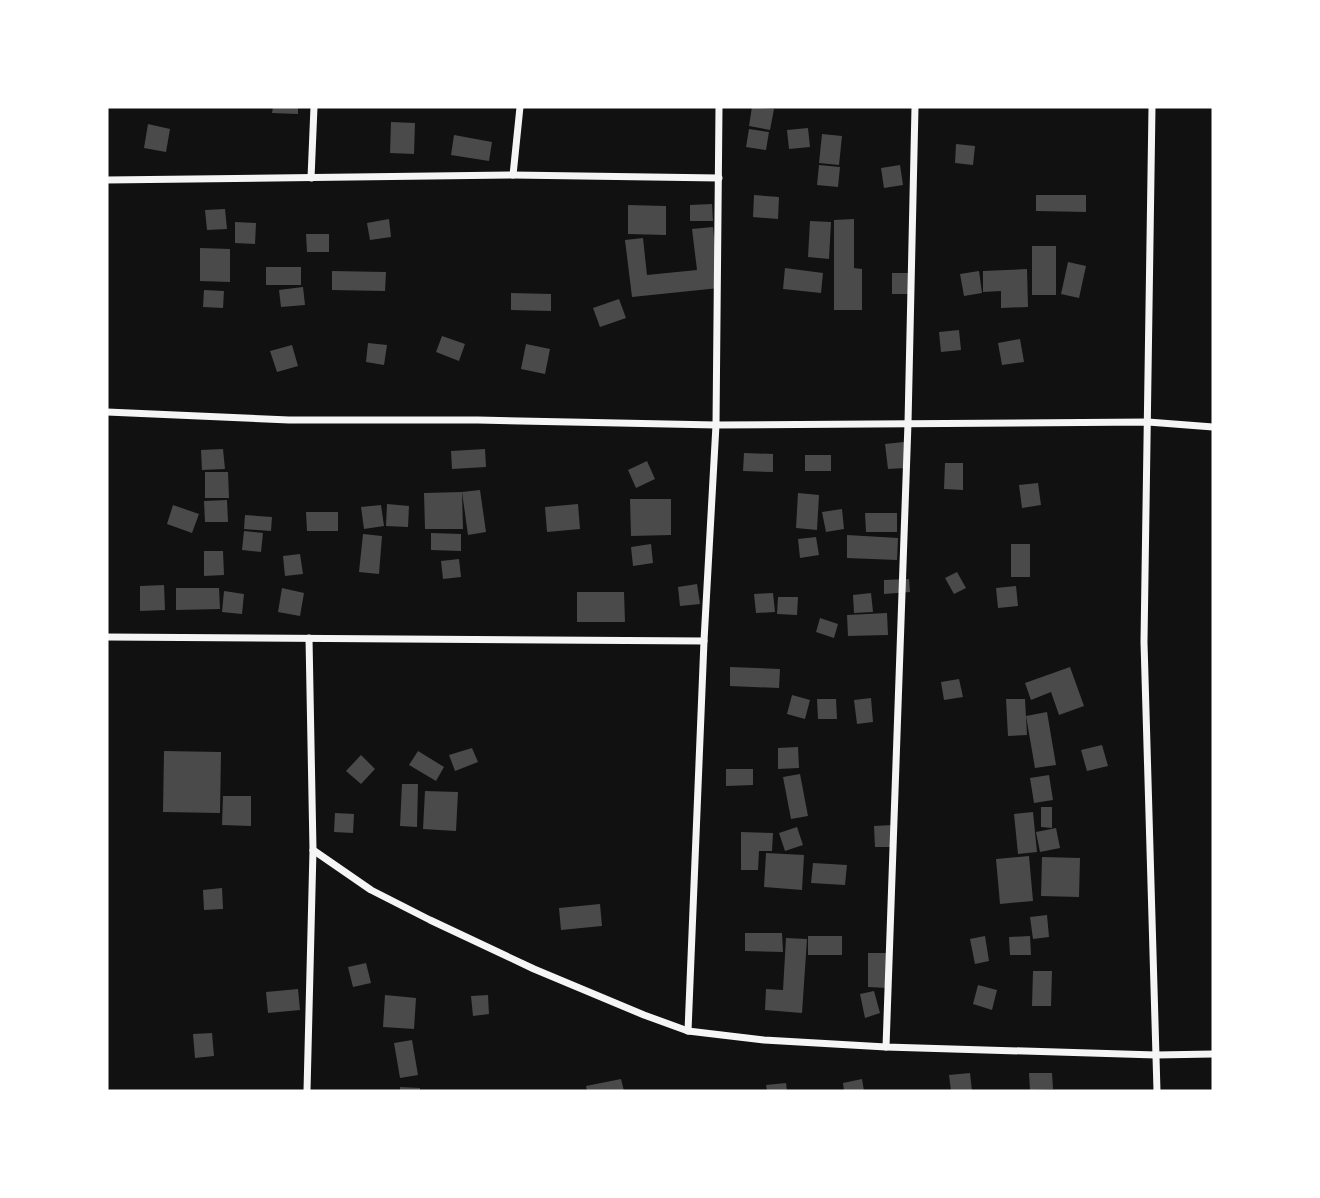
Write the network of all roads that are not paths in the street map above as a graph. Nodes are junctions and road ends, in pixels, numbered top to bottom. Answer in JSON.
{"nodes":[{"id":1,"x":314,"y":107,"type":"edge"},
{"id":2,"x":520,"y":107,"type":"edge"},
{"id":3,"x":719,"y":107,"type":"edge"},
{"id":4,"x":915,"y":107,"type":"edge"},
{"id":5,"x":1152,"y":107,"type":"edge"},
{"id":6,"x":513,"y":176,"type":"junction"},
{"id":7,"x":311,"y":178,"type":"junction"},
{"id":8,"x":719,"y":178,"type":"junction"},
{"id":9,"x":107,"y":180,"type":"edge"},
{"id":10,"x":107,"y":412,"type":"edge"},
{"id":11,"x":1148,"y":422,"type":"junction"},
{"id":12,"x":908,"y":423,"type":"junction"},
{"id":13,"x":716,"y":425,"type":"junction"},
{"id":14,"x":1213,"y":427,"type":"edge"},
{"id":15,"x":107,"y":637,"type":"edge"},
{"id":16,"x":309,"y":638,"type":"junction"},
{"id":17,"x":704,"y":641,"type":"junction"},
{"id":18,"x":313,"y":850,"type":"junction"},
{"id":19,"x":688,"y":1031,"type":"junction"},
{"id":20,"x":887,"y":1047,"type":"junction"},
{"id":21,"x":1213,"y":1054,"type":"edge"},
{"id":22,"x":1156,"y":1055,"type":"junction"},
{"id":23,"x":307,"y":1091,"type":"edge"},
{"id":24,"x":1157,"y":1091,"type":"edge"}],
"edges":[{"from":1,"to":7,"type":"street"},
{"from":2,"to":6,"type":"street"},
{"from":3,"to":8,"type":"street"},
{"from":4,"to":12,"type":"street"},
{"from":5,"to":11,"type":"street"},
{"from":6,"to":7,"type":"street"},
{"from":6,"to":8,"type":"street"},
{"from":7,"to":9,"type":"street"},
{"from":8,"to":13,"type":"street"},
{"from":10,"to":13,"type":"street"},
{"from":11,"to":12,"type":"street"},
{"from":11,"to":14,"type":"street"},
{"from":11,"to":22,"type":"street"},
{"from":12,"to":13,"type":"street"},
{"from":12,"to":20,"type":"street"},
{"from":13,"to":17,"type":"street"},
{"from":15,"to":16,"type":"street"},
{"from":16,"to":17,"type":"street"},
{"from":16,"to":18,"type":"street"},
{"from":17,"to":19,"type":"street"},
{"from":18,"to":19,"type":"street"},
{"from":18,"to":23,"type":"street"},
{"from":19,"to":20,"type":"street"},
{"from":20,"to":22,"type":"street"},
{"from":21,"to":22,"type":"street"},
{"from":22,"to":24,"type":"street"}]}
